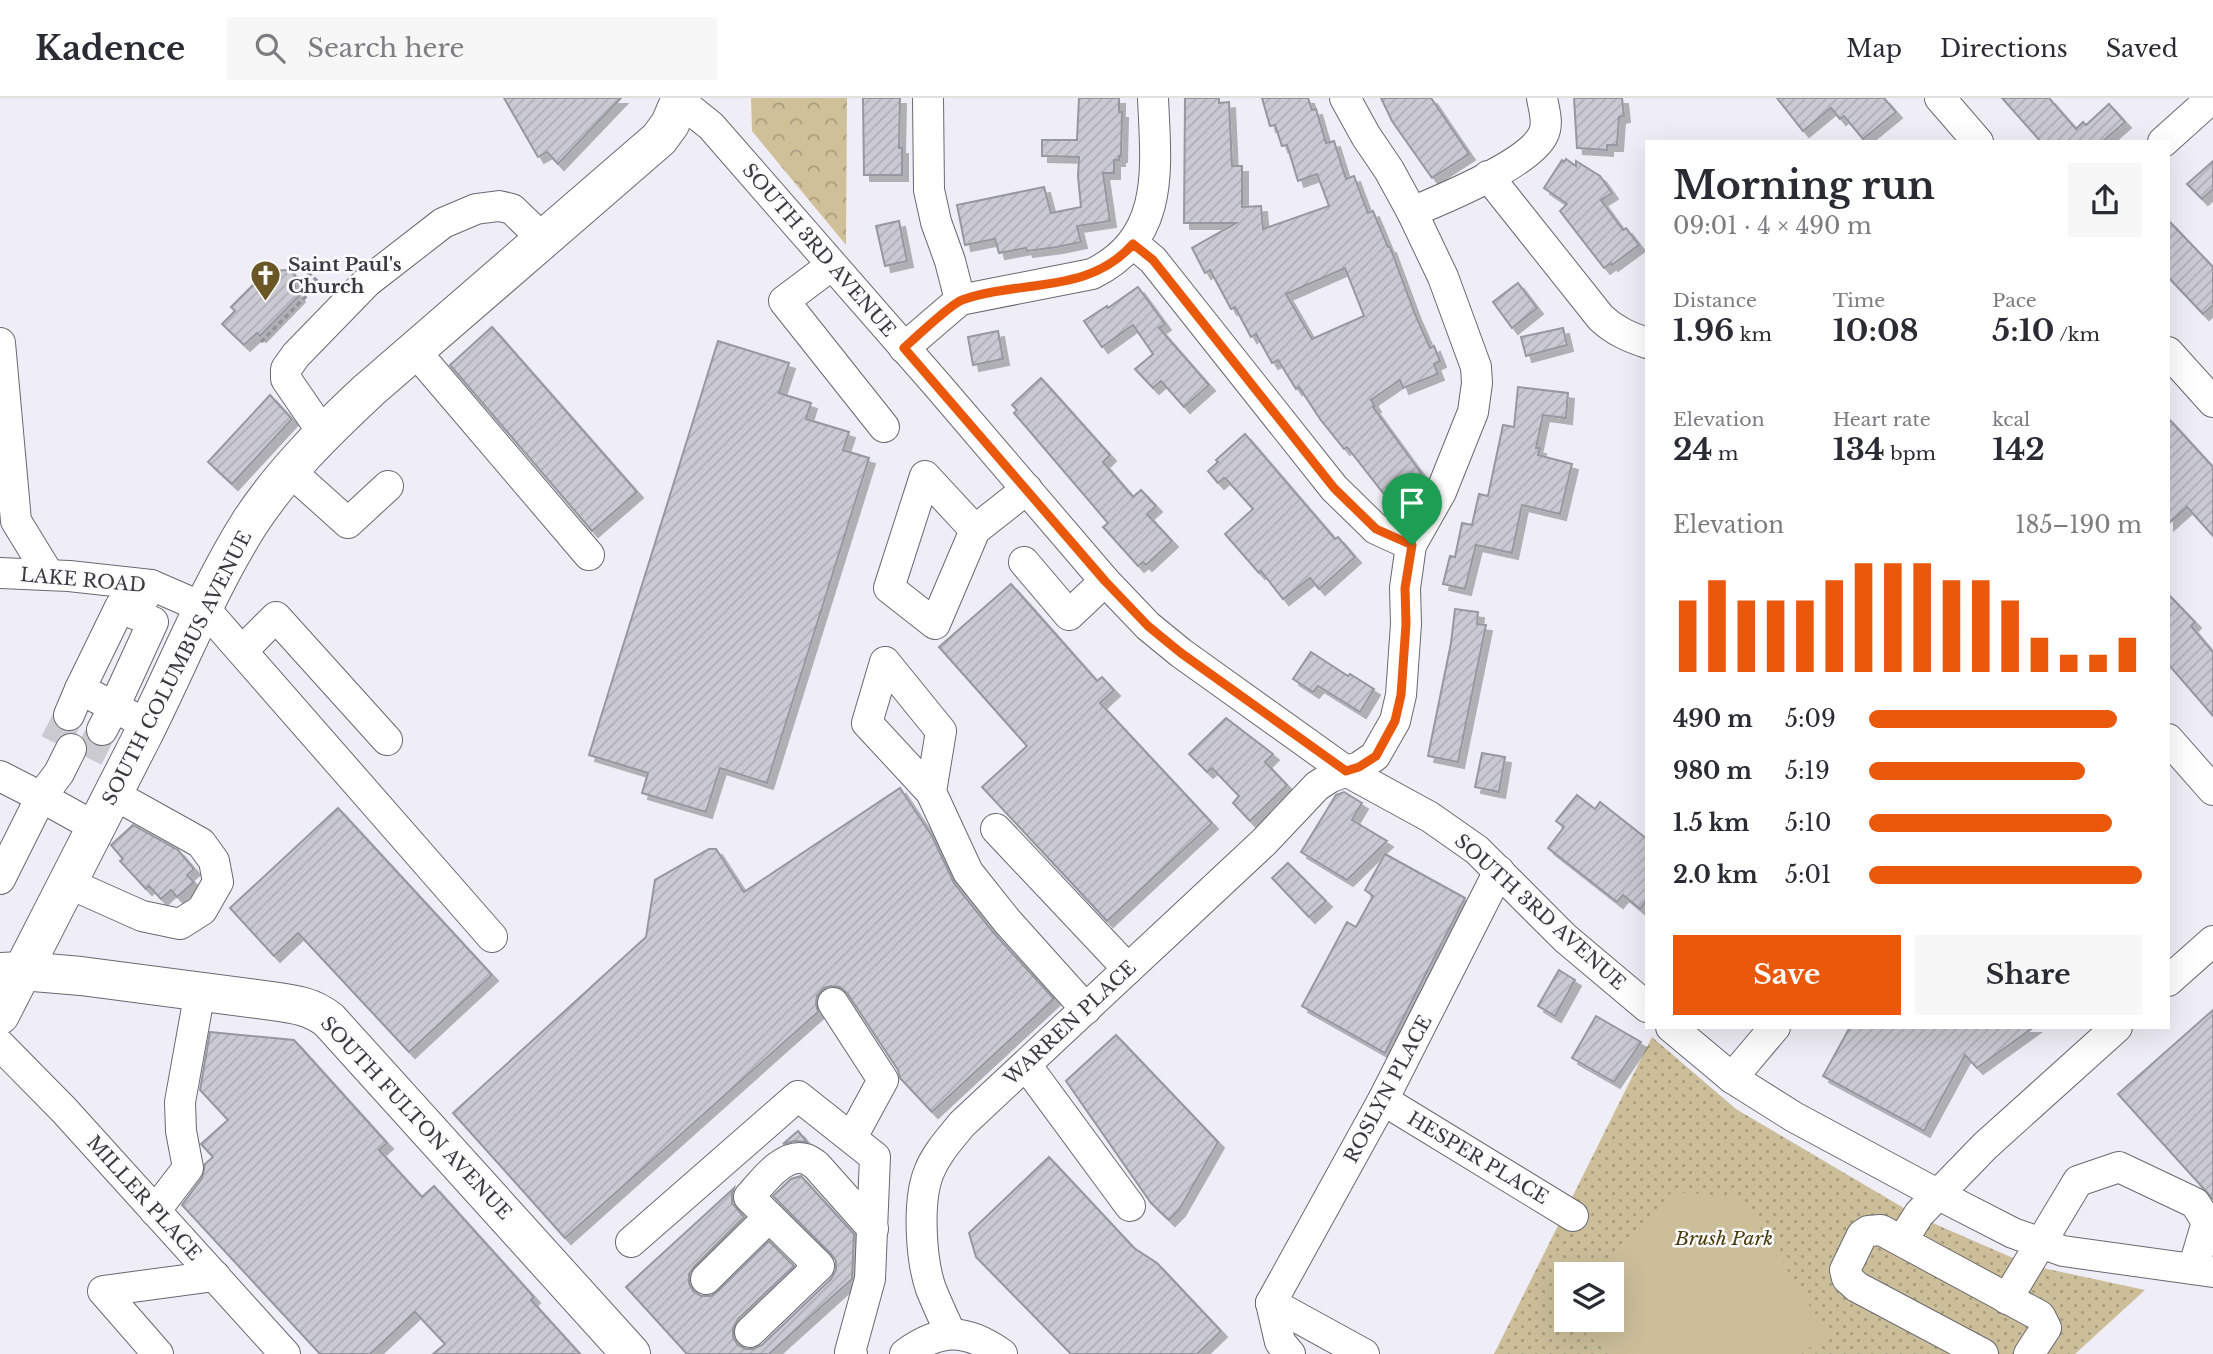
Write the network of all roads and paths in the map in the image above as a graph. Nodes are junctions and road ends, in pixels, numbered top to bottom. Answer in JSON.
{"nodes":[{"id":1,"x":928,"y":98,"type":"edge"},
{"id":2,"x":1153,"y":98,"type":"edge"},
{"id":3,"x":1345,"y":98,"type":"edge"},
{"id":4,"x":1542,"y":98,"type":"edge"},
{"id":5,"x":1940,"y":98,"type":"edge"},
{"id":6,"x":2212,"y":98,"type":"edge"},
{"id":7,"x":681,"y":100,"type":"edge"},
{"id":8,"x":1976,"y":140,"type":"edge"},
{"id":9,"x":2165,"y":140,"type":"edge"},
{"id":10,"x":1488,"y":176,"type":"junction"},
{"id":11,"x":1412,"y":212,"type":"junction"},
{"id":12,"x":544,"y":240,"type":"junction"},
{"id":13,"x":1133,"y":244,"type":"junction"},
{"id":14,"x":298,"y":262,"type":"dead end"},
{"id":15,"x":832,"y":265,"type":"junction"},
{"id":16,"x":960,"y":300,"type":"junction"},
{"id":17,"x":261,"y":342,"type":"dead end"},
{"id":18,"x":1645,"y":342,"type":"edge"},
{"id":19,"x":0,"y":343,"type":"edge"},
{"id":20,"x":904,"y":348,"type":"junction"},
{"id":21,"x":415,"y":351,"type":"junction"},
{"id":22,"x":2170,"y":354,"type":"edge"},
{"id":23,"x":2213,"y":402,"type":"edge"},
{"id":24,"x":884,"y":427,"type":"dead end"},
{"id":25,"x":323,"y":433,"type":"junction"},
{"id":26,"x":290,"y":471,"type":"junction"},
{"id":27,"x":388,"y":486,"type":"dead end"},
{"id":28,"x":1027,"y":489,"type":"junction"},
{"id":29,"x":975,"y":530,"type":"dead end"},
{"id":30,"x":1412,"y":545,"type":"junction"},
{"id":31,"x":589,"y":555,"type":"dead end"},
{"id":32,"x":1024,"y":562,"type":"dead end"},
{"id":33,"x":0,"y":573,"type":"edge"},
{"id":34,"x":49,"y":575,"type":"junction"},
{"id":35,"x":1105,"y":581,"type":"junction"},
{"id":36,"x":150,"y":585,"type":"junction"},
{"id":37,"x":204,"y":608,"type":"junction"},
{"id":38,"x":242,"y":651,"type":"junction"},
{"id":39,"x":148,"y":725,"type":"junction"},
{"id":40,"x":387,"y":740,"type":"dead end"},
{"id":41,"x":2170,"y":741,"type":"edge"},
{"id":42,"x":68,"y":756,"type":"tunnel mouth"},
{"id":43,"x":1346,"y":771,"type":"junction"},
{"id":44,"x":0,"y":776,"type":"edge"},
{"id":45,"x":2213,"y":790,"type":"edge"},
{"id":46,"x":931,"y":792,"type":"dead end"},
{"id":47,"x":41,"y":797,"type":"junction"},
{"id":48,"x":105,"y":811,"type":"junction"},
{"id":49,"x":996,"y":829,"type":"dead end"},
{"id":50,"x":1499,"y":872,"type":"junction"},
{"id":51,"x":0,"y":879,"type":"edge"},
{"id":52,"x":68,"y":883,"type":"junction"},
{"id":53,"x":492,"y":937,"type":"dead end"},
{"id":54,"x":2213,"y":941,"type":"edge"},
{"id":55,"x":1128,"y":968,"type":"junction"},
{"id":56,"x":7,"y":969,"type":"edge"},
{"id":57,"x":2170,"y":979,"type":"edge"},
{"id":58,"x":200,"y":991,"type":"junction"},
{"id":59,"x":832,"y":1003,"type":"dead end"},
{"id":60,"x":1645,"y":1005,"type":"edge"},
{"id":61,"x":1086,"y":1009,"type":"junction"},
{"id":62,"x":0,"y":1015,"type":"edge"},
{"id":63,"x":1673,"y":1029,"type":"edge"},
{"id":64,"x":1773,"y":1029,"type":"edge"},
{"id":65,"x":2115,"y":1029,"type":"edge"},
{"id":66,"x":0,"y":1045,"type":"edge"},
{"id":67,"x":1026,"y":1065,"type":"junction"},
{"id":68,"x":1732,"y":1078,"type":"junction"},
{"id":69,"x":1383,"y":1100,"type":"junction"},
{"id":70,"x":852,"y":1137,"type":"junction"},
{"id":71,"x":1937,"y":1195,"type":"junction"},
{"id":72,"x":1130,"y":1206,"type":"dead end"},
{"id":73,"x":155,"y":1211,"type":"junction"},
{"id":74,"x":1573,"y":1216,"type":"dead end"},
{"id":75,"x":769,"y":1217,"type":"junction"},
{"id":76,"x":873,"y":1228,"type":"junction"},
{"id":77,"x":1902,"y":1241,"type":"junction"},
{"id":78,"x":632,"y":1242,"type":"dead end"},
{"id":79,"x":2041,"y":1243,"type":"junction"},
{"id":80,"x":2203,"y":1270,"type":"edge"},
{"id":81,"x":215,"y":1276,"type":"junction"},
{"id":82,"x":706,"y":1279,"type":"dead end"},
{"id":83,"x":2007,"y":1298,"type":"junction"},
{"id":84,"x":1271,"y":1303,"type":"junction"},
{"id":85,"x":750,"y":1332,"type":"dead end"},
{"id":86,"x":951,"y":1334,"type":"junction"},
{"id":87,"x":158,"y":1354,"type":"edge"},
{"id":88,"x":285,"y":1354,"type":"edge"},
{"id":89,"x":631,"y":1354,"type":"edge"},
{"id":90,"x":852,"y":1354,"type":"edge"},
{"id":91,"x":905,"y":1354,"type":"edge"},
{"id":92,"x":1002,"y":1354,"type":"edge"},
{"id":93,"x":1290,"y":1354,"type":"edge"},
{"id":94,"x":1364,"y":1354,"type":"edge"},
{"id":95,"x":1983,"y":1354,"type":"edge"},
{"id":96,"x":2029,"y":1354,"type":"edge"}],
"edges":[{"from":1,"to":16,"type":"street"},
{"from":2,"to":13,"type":"street"},
{"from":3,"to":11,"type":"street","name":"WARREN PLACE"},
{"from":4,"to":10,"type":"street"},
{"from":5,"to":8,"type":"street"},
{"from":6,"to":9,"type":"street"},
{"from":7,"to":12,"type":"main road","name":"SOUTH COLUMBUS AVENUE"},
{"from":7,"to":15,"type":"street","name":"SOUTH 3RD AVENUE"},
{"from":10,"to":11,"type":"street"},
{"from":10,"to":18,"type":"street"},
{"from":11,"to":30,"type":"street","name":"WARREN PLACE"},
{"from":12,"to":21,"type":"main road","name":"SOUTH COLUMBUS AVENUE"},
{"from":12,"to":25,"type":"street"},
{"from":13,"to":16,"type":"street"},
{"from":13,"to":30,"type":"street"},
{"from":14,"to":17,"type":"path"},
{"from":15,"to":20,"type":"street","name":"SOUTH 3RD AVENUE"},
{"from":15,"to":24,"type":"street"},
{"from":16,"to":20,"type":"street"},
{"from":19,"to":34,"type":"street"},
{"from":20,"to":28,"type":"street","name":"SOUTH 3RD AVENUE"},
{"from":21,"to":25,"type":"main road","name":"SOUTH COLUMBUS AVENUE"},
{"from":21,"to":31,"type":"street"},
{"from":22,"to":23,"type":"street"},
{"from":25,"to":26,"type":"main road","name":"SOUTH COLUMBUS AVENUE"},
{"from":26,"to":27,"type":"street"},
{"from":26,"to":37,"type":"main road","name":"SOUTH COLUMBUS AVENUE"},
{"from":28,"to":29,"type":"street"},
{"from":28,"to":35,"type":"street","name":"SOUTH 3RD AVENUE"},
{"from":30,"to":43,"type":"street","name":"WARREN PLACE"},
{"from":32,"to":35,"type":"street"},
{"from":33,"to":34,"type":"street","name":"LAKE ROAD"},
{"from":34,"to":36,"type":"street","name":"LAKE ROAD"},
{"from":35,"to":43,"type":"street","name":"SOUTH 3RD AVENUE"},
{"from":36,"to":37,"type":"street","name":"LAKE ROAD"},
{"from":36,"to":39,"type":"street"},
{"from":37,"to":38,"type":"street"},
{"from":37,"to":39,"type":"main road","name":"SOUTH COLUMBUS AVENUE"},
{"from":38,"to":40,"type":"street"},
{"from":38,"to":53,"type":"street"},
{"from":39,"to":48,"type":"main road","name":"SOUTH COLUMBUS AVENUE"},
{"from":41,"to":45,"type":"street"},
{"from":42,"to":47,"type":"street"},
{"from":43,"to":50,"type":"street","name":"SOUTH 3RD AVENUE"},
{"from":43,"to":55,"type":"street","name":"WARREN PLACE"},
{"from":44,"to":47,"type":"street"},
{"from":46,"to":61,"type":"street"},
{"from":47,"to":48,"type":"street"},
{"from":47,"to":51,"type":"street"},
{"from":48,"to":52,"type":"main road","name":"SOUTH COLUMBUS AVENUE"},
{"from":48,"to":52,"type":"street"},
{"from":49,"to":55,"type":"street"},
{"from":50,"to":60,"type":"street","name":"SOUTH 3RD AVENUE"},
{"from":50,"to":69,"type":"street","name":"ROSLYN PLACE"},
{"from":52,"to":56,"type":"main road","name":"SOUTH COLUMBUS AVENUE"},
{"from":54,"to":57,"type":"street"},
{"from":55,"to":61,"type":"street","name":"WARREN PLACE"},
{"from":56,"to":58,"type":"main road","name":"SOUTH FULTON AVENUE"},
{"from":56,"to":62,"type":"main road","name":"SOUTH COLUMBUS AVENUE"},
{"from":58,"to":73,"type":"street"},
{"from":58,"to":89,"type":"main road","name":"SOUTH FULTON AVENUE"},
{"from":59,"to":70,"type":"street"},
{"from":61,"to":67,"type":"street","name":"WARREN PLACE"},
{"from":63,"to":68,"type":"street"},
{"from":64,"to":68,"type":"street"},
{"from":65,"to":71,"type":"street"},
{"from":66,"to":73,"type":"street","name":"MILLER PLACE"},
{"from":67,"to":72,"type":"street"},
{"from":67,"to":86,"type":"street","name":"WARREN PLACE"},
{"from":68,"to":71,"type":"street"},
{"from":69,"to":74,"type":"street","name":"HESPER PLACE"},
{"from":69,"to":84,"type":"street","name":"ROSLYN PLACE"},
{"from":70,"to":76,"type":"street"},
{"from":70,"to":78,"type":"street"},
{"from":71,"to":77,"type":"street"},
{"from":71,"to":79,"type":"street"},
{"from":73,"to":81,"type":"street","name":"MILLER PLACE"},
{"from":75,"to":76,"type":"street"},
{"from":75,"to":82,"type":"street"},
{"from":75,"to":85,"type":"street"},
{"from":76,"to":90,"type":"street"},
{"from":77,"to":83,"type":"street"},
{"from":77,"to":95,"type":"street"},
{"from":79,"to":80,"type":"street"},
{"from":79,"to":80,"type":"street"},
{"from":79,"to":83,"type":"street"},
{"from":81,"to":87,"type":"street"},
{"from":81,"to":88,"type":"street","name":"MILLER PLACE"},
{"from":83,"to":96,"type":"street"},
{"from":84,"to":93,"type":"street"},
{"from":84,"to":94,"type":"street"},
{"from":86,"to":91,"type":"street"},
{"from":86,"to":92,"type":"street"}]}
